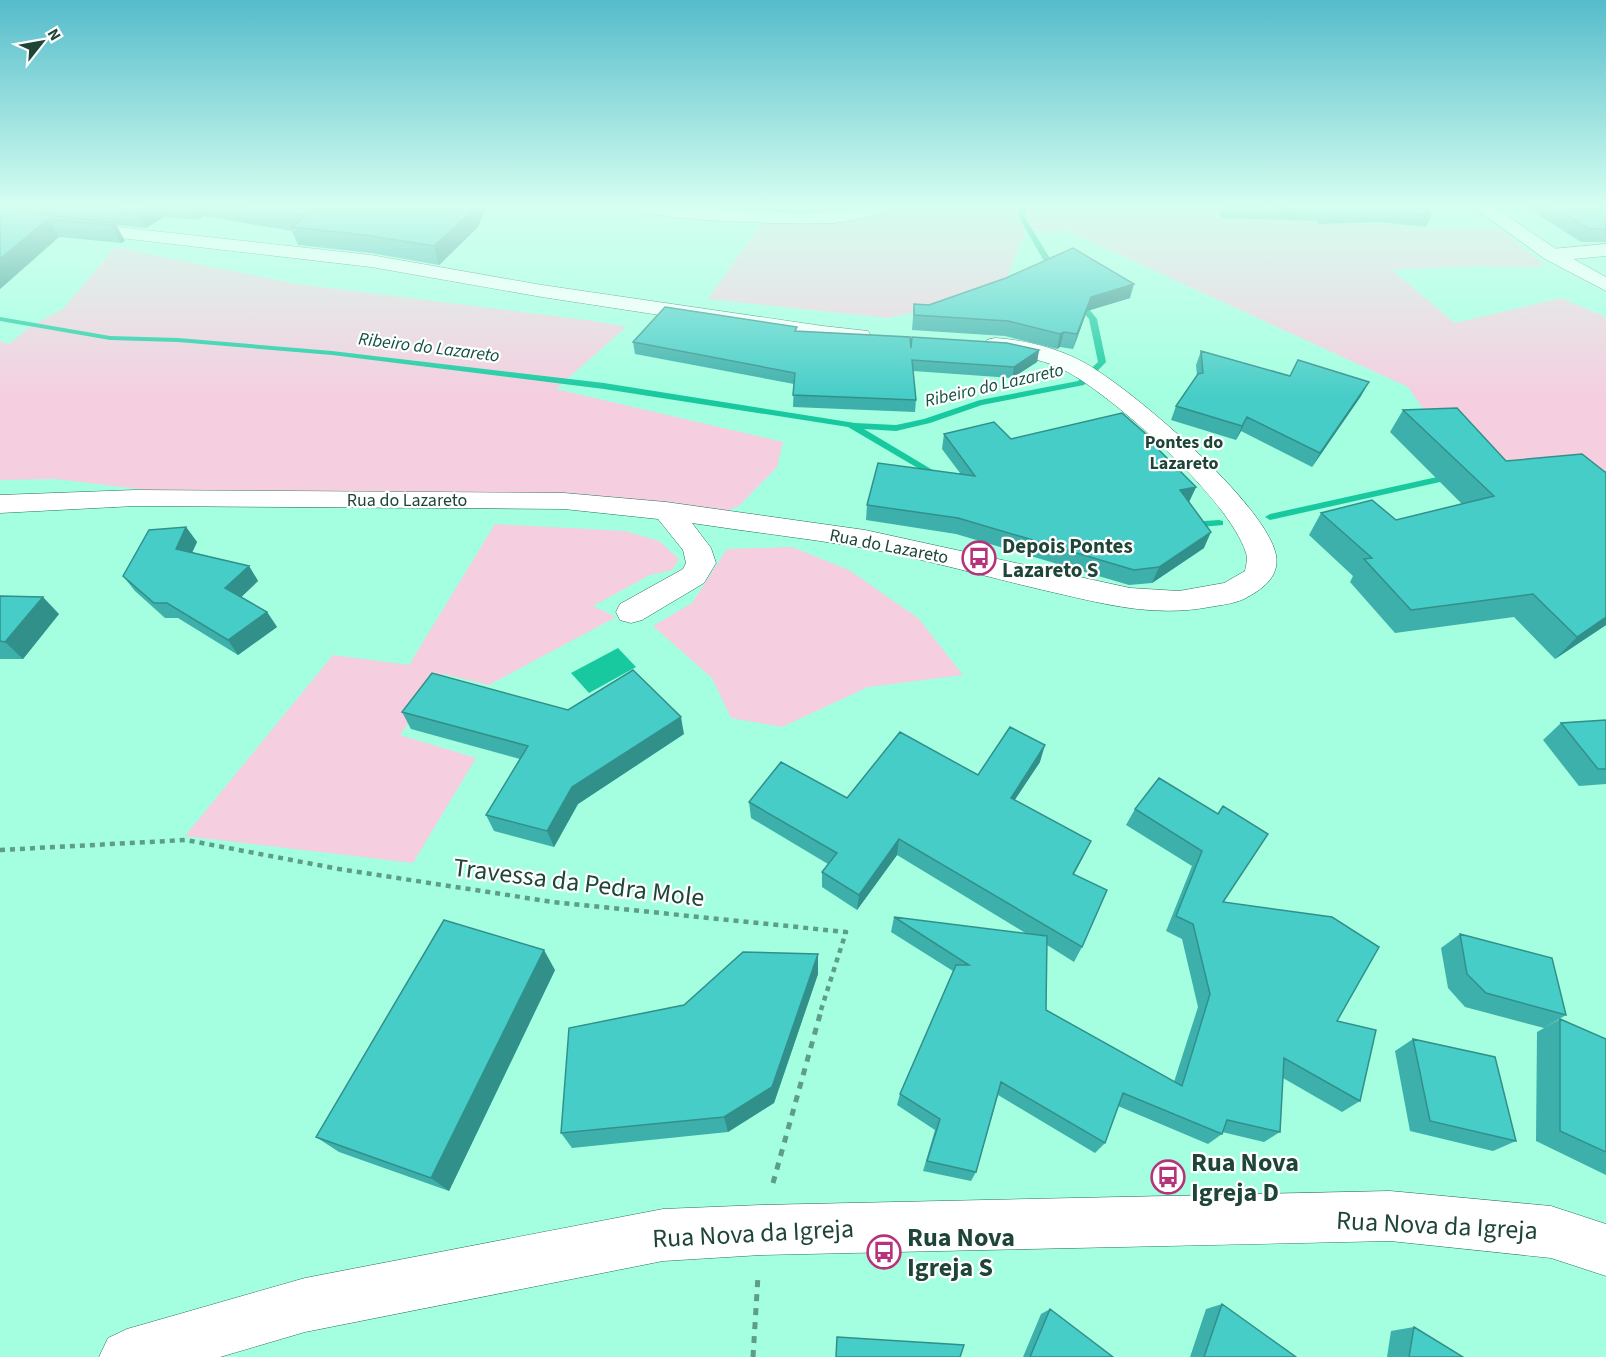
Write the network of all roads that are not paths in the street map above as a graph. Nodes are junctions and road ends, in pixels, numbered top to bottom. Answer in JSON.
{"nodes":[{"id":1,"x":422,"y":269,"type":"edge"},
{"id":2,"x":1578,"y":269,"type":"edge"},
{"id":3,"x":1606,"y":285,"type":"edge"},
{"id":4,"x":878,"y":338,"type":"edge"},
{"id":5,"x":970,"y":344,"type":"edge"},
{"id":6,"x":0,"y":486,"type":"edge"},
{"id":7,"x":135,"y":498,"type":"junction"},
{"id":8,"x":0,"y":504,"type":"edge"},
{"id":9,"x":666,"y":511,"type":"junction"},
{"id":10,"x":631,"y":612,"type":"dead end"},
{"id":11,"x":1606,"y":1250,"type":"edge"},
{"id":12,"x":127,"y":1357,"type":"edge"}],
"edges":[{"from":1,"to":4,"type":"street"},
{"from":2,"to":3,"type":"street"},
{"from":5,"to":9,"type":"street","name":"Rua do Lazareto"},
{"from":6,"to":7,"type":"street"},
{"from":7,"to":8,"type":"street","name":"Rua do Lazareto"},
{"from":7,"to":9,"type":"street","name":"Rua do Lazareto"},
{"from":9,"to":10,"type":"street"},
{"from":11,"to":12,"type":"street","name":"Rua Nova da Igreja"}]}
